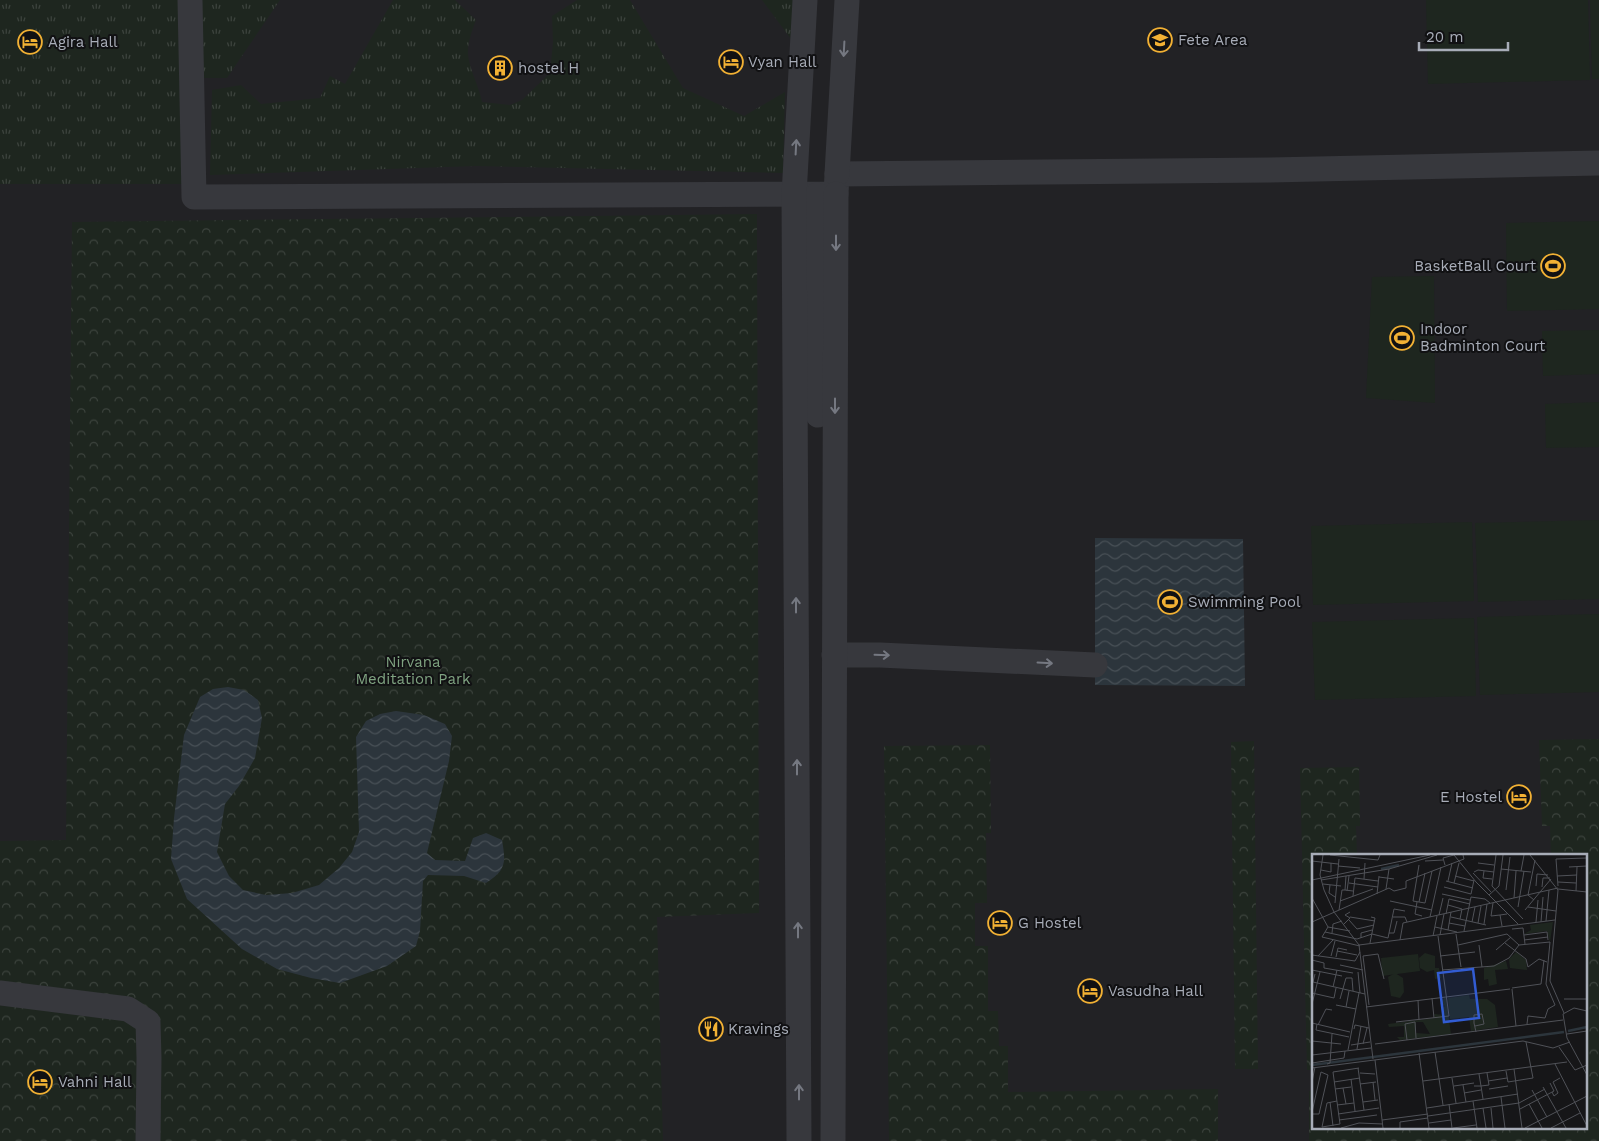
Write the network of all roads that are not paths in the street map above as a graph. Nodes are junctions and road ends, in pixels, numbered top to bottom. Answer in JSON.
{"nodes":[{"id":1,"x":190,"y":0,"type":"edge"},
{"id":2,"x":805,"y":0,"type":"edge"},
{"id":3,"x":846,"y":0,"type":"edge"},
{"id":4,"x":1599,"y":163,"type":"edge"},
{"id":5,"x":821,"y":190,"type":"junction"},
{"id":6,"x":834,"y":655,"type":"junction"},
{"id":7,"x":1095,"y":665,"type":"dead end"},
{"id":8,"x":0,"y":993,"type":"edge"},
{"id":9,"x":148,"y":1141,"type":"edge"},
{"id":10,"x":799,"y":1141,"type":"edge"},
{"id":11,"x":819,"y":1141,"type":"edge"},
{"id":12,"x":833,"y":1141,"type":"edge"}],
"edges":[{"from":1,"to":5,"type":"street"},
{"from":5,"to":2,"type":"street","one_way":true},
{"from":3,"to":5,"type":"street","one_way":true},
{"from":4,"to":5,"type":"street"},
{"from":5,"to":6,"type":"street","one_way":true},
{"from":10,"to":5,"type":"street","one_way":true},
{"from":5,"to":11,"type":"street"},
{"from":6,"to":7,"type":"street","one_way":true},
{"from":6,"to":12,"type":"street"},
{"from":8,"to":9,"type":"street"}]}
